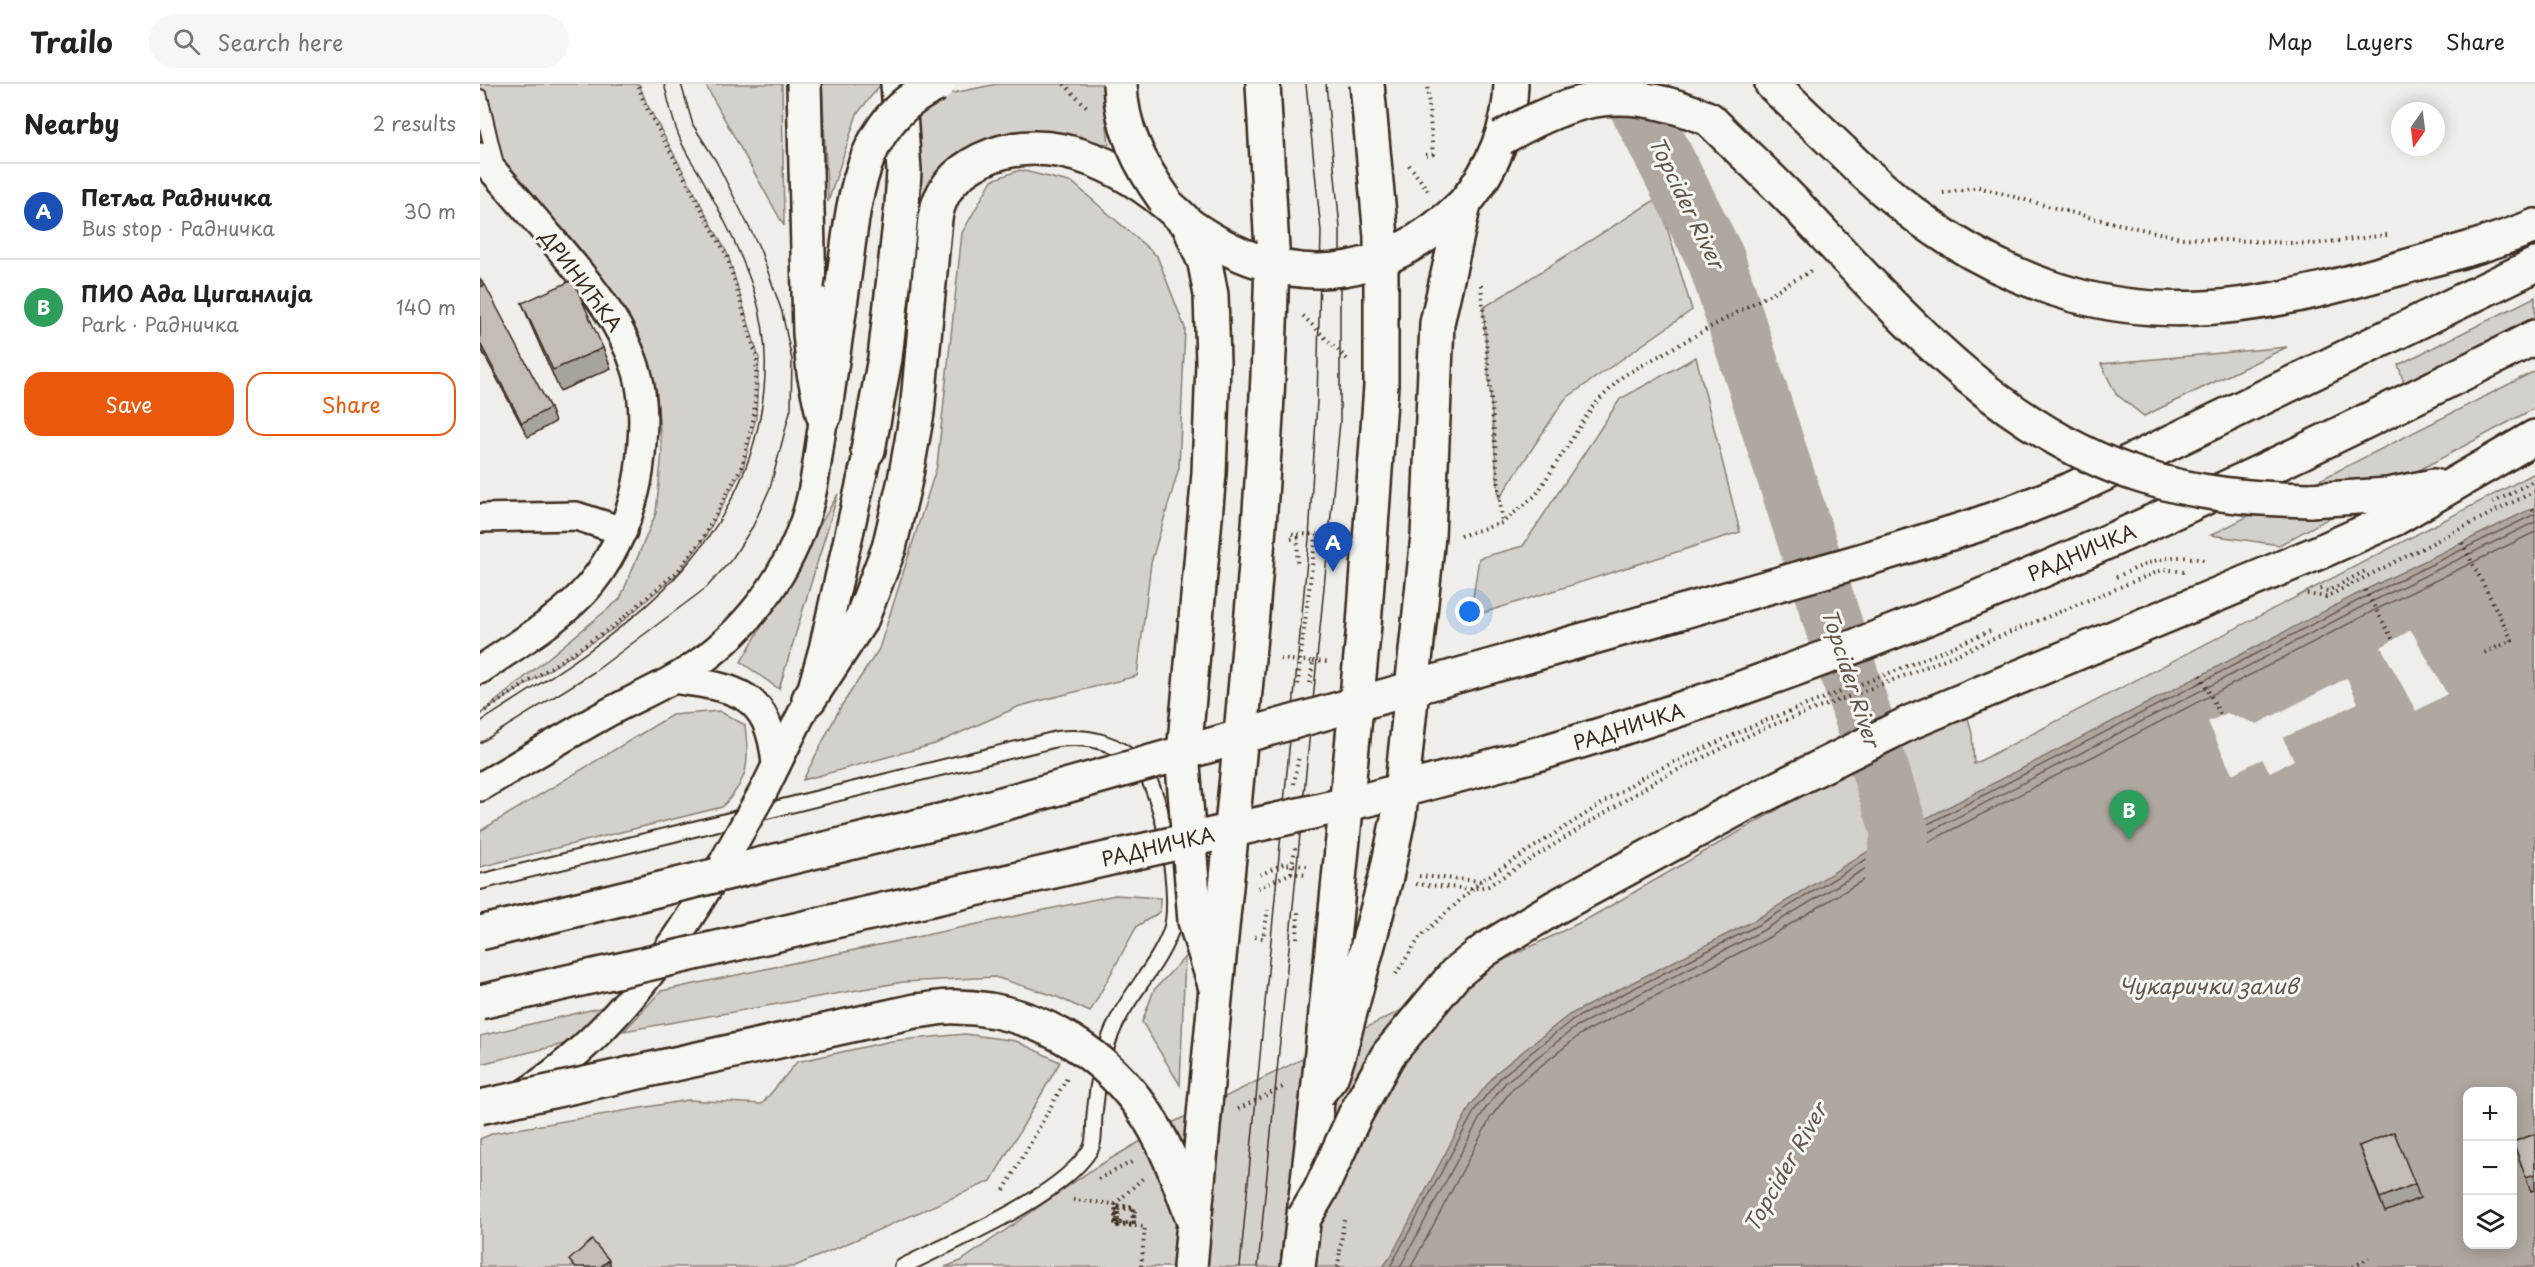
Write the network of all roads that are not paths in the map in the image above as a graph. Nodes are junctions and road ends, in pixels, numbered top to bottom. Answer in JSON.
{"nodes":[{"id":1,"x":804,"y":84,"type":"edge"},
{"id":2,"x":898,"y":84,"type":"edge"},
{"id":3,"x":938,"y":84,"type":"edge"},
{"id":4,"x":1120,"y":84,"type":"edge"},
{"id":5,"x":1263,"y":84,"type":"edge"},
{"id":6,"x":1367,"y":84,"type":"edge"},
{"id":7,"x":1511,"y":84,"type":"edge"},
{"id":8,"x":1772,"y":84,"type":"edge"},
{"id":9,"x":480,"y":97,"type":"edge"},
{"id":10,"x":1502,"y":138,"type":"junction"},
{"id":11,"x":480,"y":157,"type":"edge"},
{"id":12,"x":499,"y":177,"type":"junction"},
{"id":13,"x":1165,"y":200,"type":"junction"},
{"id":14,"x":1464,"y":204,"type":"junction"},
{"id":15,"x":1190,"y":225,"type":"junction"},
{"id":16,"x":2535,"y":226,"type":"edge"},
{"id":17,"x":2535,"y":265,"type":"edge"},
{"id":18,"x":2535,"y":337,"type":"edge"},
{"id":19,"x":824,"y":416,"type":"junction"},
{"id":20,"x":2535,"y":437,"type":"edge"},
{"id":21,"x":868,"y":450,"type":"joint"},
{"id":22,"x":2456,"y":481,"type":"junction"},
{"id":23,"x":480,"y":518,"type":"edge"},
{"id":24,"x":622,"y":531,"type":"junction"},
{"id":25,"x":480,"y":670,"type":"edge"},
{"id":26,"x":673,"y":679,"type":"junction"},
{"id":27,"x":809,"y":699,"type":"junction"},
{"id":28,"x":776,"y":764,"type":"junction"},
{"id":29,"x":480,"y":787,"type":"edge"},
{"id":30,"x":725,"y":867,"type":"junction"},
{"id":31,"x":480,"y":882,"type":"edge"},
{"id":32,"x":480,"y":933,"type":"edge"},
{"id":33,"x":1216,"y":988,"type":"junction"},
{"id":34,"x":480,"y":1002,"type":"edge"},
{"id":35,"x":1318,"y":1093,"type":"junction"},
{"id":36,"x":480,"y":1107,"type":"edge"},
{"id":37,"x":480,"y":1121,"type":"edge"},
{"id":38,"x":1304,"y":1218,"type":"junction"},
{"id":39,"x":1194,"y":1222,"type":"junction"},
{"id":40,"x":902,"y":1267,"type":"edge"},
{"id":41,"x":1190,"y":1267,"type":"edge"},
{"id":42,"x":1299,"y":1267,"type":"edge"}],
"edges":[{"from":1,"to":19,"type":"main road"},
{"from":2,"to":21,"type":"main road"},
{"from":3,"to":19,"type":"main road","bridge":true},
{"from":4,"to":13,"type":"main road","bridge":true},
{"from":5,"to":33,"type":"main road","bridge":true},
{"from":6,"to":35,"type":"main road","bridge":true},
{"from":7,"to":10,"type":"main road"},
{"from":8,"to":16,"type":"main road","bridge":true},
{"from":9,"to":12,"type":"lane"},
{"from":10,"to":14,"type":"main road"},
{"from":10,"to":22,"type":"main road","bridge":true},
{"from":11,"to":12,"type":"street","name":"ДРИНИЋКА"},
{"from":12,"to":24,"type":"street","name":"ДРИНИЋКА"},
{"from":13,"to":15,"type":"main road"},
{"from":13,"to":27,"type":"main road"},
{"from":14,"to":15,"type":"main road","bridge":true},
{"from":14,"to":35,"type":"main road","bridge":true},
{"from":15,"to":33,"type":"main road","bridge":true},
{"from":17,"to":30,"type":"main road","bridge":true},
{"from":18,"to":34,"type":"main road","name":"РАДНИЧКА","bridge":true},
{"from":19,"to":26,"type":"street"},
{"from":20,"to":22,"type":"main road"},
{"from":21,"to":27,"type":"street"},
{"from":22,"to":38,"type":"main road","bridge":true},
{"from":23,"to":24,"type":"street"},
{"from":24,"to":25,"type":"street","name":"ДРИНИЋКА"},
{"from":26,"to":28,"type":"street"},
{"from":26,"to":29,"type":"street"},
{"from":27,"to":28,"type":"street"},
{"from":28,"to":30,"type":"street","bridge":true},
{"from":30,"to":32,"type":"main road","bridge":true},
{"from":30,"to":37,"type":"street"},
{"from":31,"to":40,"type":"lane"},
{"from":33,"to":39,"type":"main road","bridge":true},
{"from":35,"to":38,"type":"main road","bridge":true},
{"from":36,"to":39,"type":"main road","bridge":true},
{"from":38,"to":42,"type":"main road"},
{"from":39,"to":41,"type":"main road"}]}
